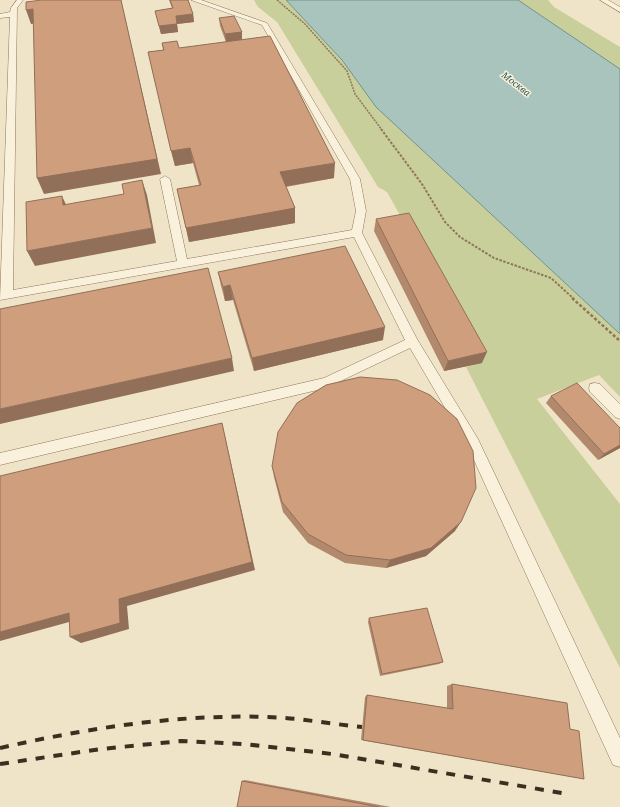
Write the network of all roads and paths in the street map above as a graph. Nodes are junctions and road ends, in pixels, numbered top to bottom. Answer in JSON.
{"nodes":[{"id":1,"x":20,"y":0,"type":"edge"},
{"id":2,"x":194,"y":0,"type":"edge"},
{"id":3,"x":277,"y":0,"type":"edge"},
{"id":4,"x":603,"y":0,"type":"edge"},
{"id":5,"x":620,"y":10,"type":"edge"},
{"id":6,"x":14,"y":14,"type":"junction"},
{"id":7,"x":0,"y":16,"type":"edge"},
{"id":8,"x":165,"y":179,"type":"dead end"},
{"id":9,"x":357,"y":233,"type":"junction"},
{"id":10,"x":183,"y":264,"type":"junction"},
{"id":11,"x":4,"y":296,"type":"edge"},
{"id":12,"x":620,"y":341,"type":"edge"},
{"id":13,"x":412,"y":342,"type":"junction"},
{"id":14,"x":595,"y":388,"type":"dead end"},
{"id":15,"x":620,"y":413,"type":"edge"},
{"id":16,"x":0,"y":459,"type":"edge"},
{"id":17,"x":620,"y":758,"type":"edge"}],
"edges":[{"from":1,"to":6,"type":"lane"},
{"from":2,"to":9,"type":"lane"},
{"from":3,"to":12,"type":"path"},
{"from":4,"to":5,"type":"lane"},
{"from":6,"to":7,"type":"lane"},
{"from":6,"to":11,"type":"lane"},
{"from":8,"to":10,"type":"lane"},
{"from":9,"to":10,"type":"lane"},
{"from":9,"to":13,"type":"lane"},
{"from":10,"to":11,"type":"lane"},
{"from":13,"to":16,"type":"lane"},
{"from":13,"to":17,"type":"lane"},
{"from":14,"to":15,"type":"lane"}]}
